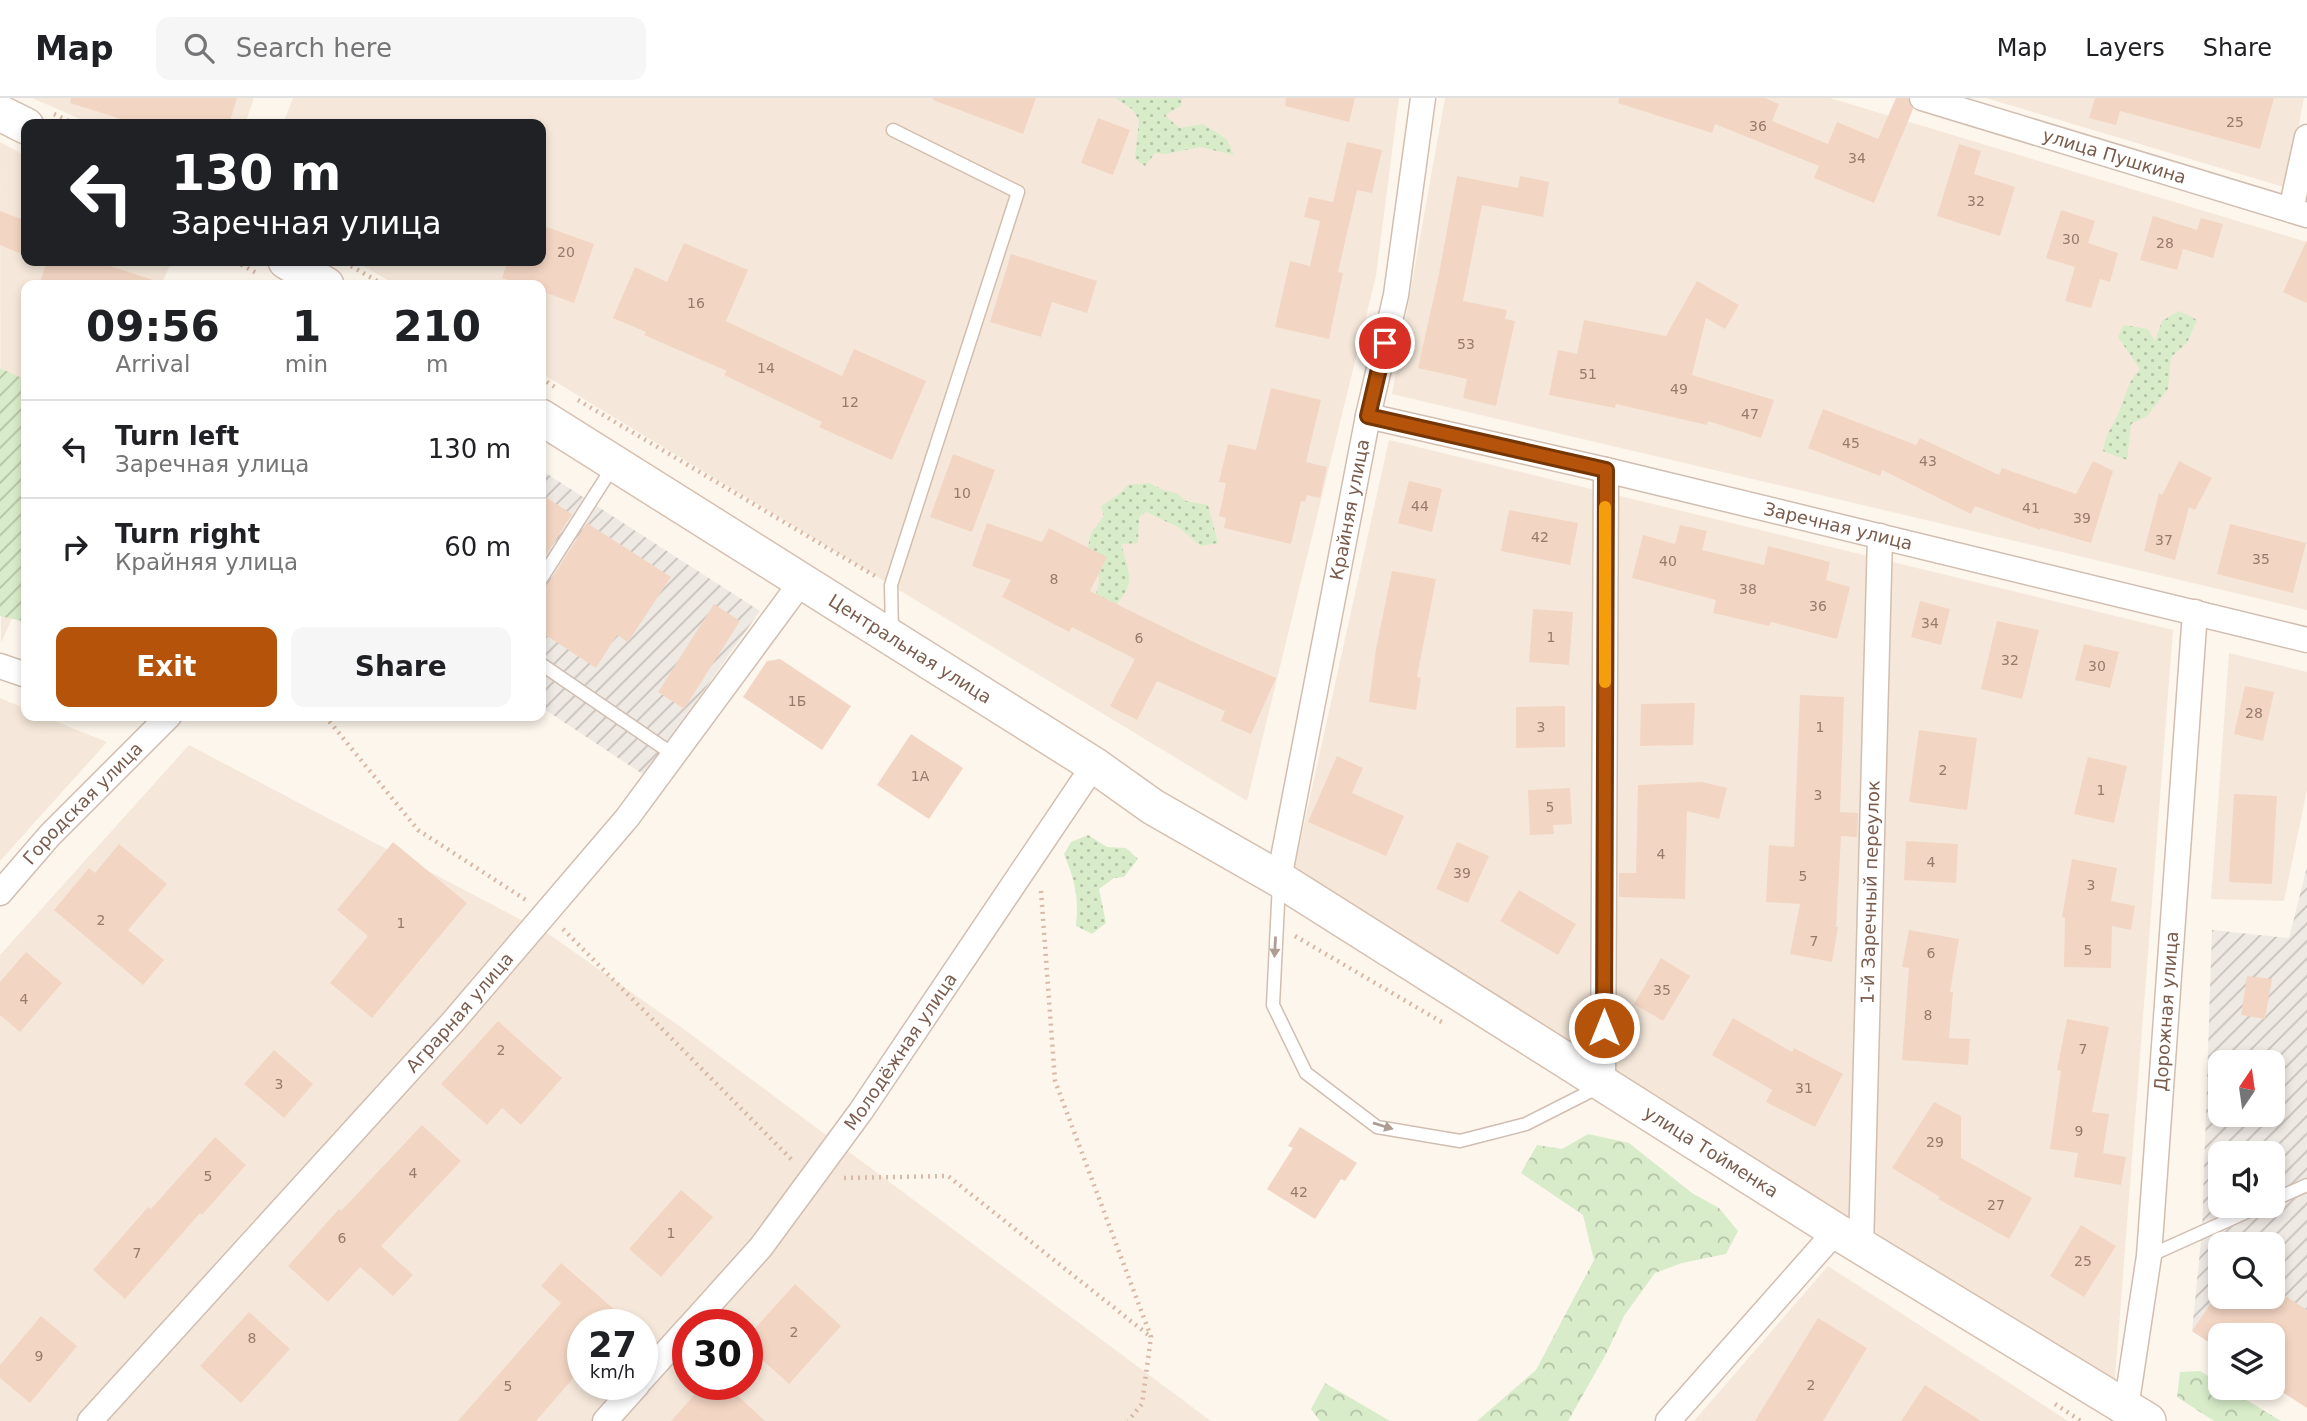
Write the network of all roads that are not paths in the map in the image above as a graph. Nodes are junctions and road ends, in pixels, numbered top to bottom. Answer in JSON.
{"nodes":[{"id":1,"x":1423,"y":98,"type":"edge"},
{"id":2,"x":1922,"y":98,"type":"edge"},
{"id":3,"x":0,"y":113,"type":"edge"},
{"id":4,"x":21,"y":124,"type":"edge"},
{"id":5,"x":893,"y":130,"type":"dead end"},
{"id":6,"x":2307,"y":137,"type":"edge"},
{"id":7,"x":2299,"y":212,"type":"edge"},
{"id":8,"x":294,"y":266,"type":"edge"},
{"id":9,"x":318,"y":280,"type":"edge"},
{"id":10,"x":1368,"y":416,"type":"junction"},
{"id":11,"x":546,"y":420,"type":"edge"},
{"id":12,"x":615,"y":464,"type":"junction"},
{"id":13,"x":1606,"y":470,"type":"junction"},
{"id":14,"x":1880,"y":536,"type":"junction"},
{"id":15,"x":546,"y":571,"type":"edge"},
{"id":16,"x":802,"y":581,"type":"junction"},
{"id":17,"x":2195,"y":612,"type":"junction"},
{"id":18,"x":892,"y":638,"type":"junction"},
{"id":19,"x":2307,"y":640,"type":"edge"},
{"id":20,"x":0,"y":666,"type":"edge"},
{"id":21,"x":546,"y":667,"type":"edge"},
{"id":22,"x":21,"y":673,"type":"edge"},
{"id":23,"x":157,"y":721,"type":"edge"},
{"id":24,"x":674,"y":755,"type":"junction"},
{"id":25,"x":1094,"y":765,"type":"junction"},
{"id":26,"x":1279,"y":879,"type":"junction"},
{"id":27,"x":0,"y":893,"type":"edge"},
{"id":28,"x":1603,"y":1084,"type":"junction"},
{"id":29,"x":2307,"y":1185,"type":"edge"},
{"id":30,"x":2285,"y":1195,"type":"edge"},
{"id":31,"x":2233,"y":1218,"type":"edge"},
{"id":32,"x":1848,"y":1239,"type":"junction"},
{"id":33,"x":2149,"y":1256,"type":"junction"},
{"id":34,"x":704,"y":1309,"type":"edge"},
{"id":35,"x":672,"y":1345,"type":"edge"},
{"id":36,"x":658,"y":1361,"type":"edge"},
{"id":37,"x":624,"y":1400,"type":"edge"},
{"id":38,"x":2137,"y":1414,"type":"edge"},
{"id":39,"x":90,"y":1421,"type":"edge"},
{"id":40,"x":605,"y":1421,"type":"edge"},
{"id":41,"x":1668,"y":1421,"type":"edge"}],
"edges":[{"from":1,"to":10,"type":"street","name":"Крайняя улица"},
{"from":2,"to":7,"type":"street","name":"улица Пушкина"},
{"from":3,"to":4,"type":"street"},
{"from":5,"to":18,"type":"lane"},
{"from":6,"to":7,"type":"street"},
{"from":8,"to":9,"type":"street"},
{"from":10,"to":13,"type":"street","name":"Заречная улица"},
{"from":10,"to":26,"type":"street","name":"Крайняя улица"},
{"from":11,"to":12,"type":"street","name":"Центральная улица"},
{"from":12,"to":15,"type":"lane"},
{"from":12,"to":16,"type":"street","name":"Центральная улица"},
{"from":13,"to":14,"type":"street","name":"Заречная улица"},
{"from":13,"to":28,"type":"street"},
{"from":14,"to":17,"type":"street","name":"Заречная улица"},
{"from":14,"to":32,"type":"street","name":"1-й Заречный переулок"},
{"from":16,"to":18,"type":"street","name":"Центральная улица"},
{"from":16,"to":24,"type":"street","name":"Аграрная улица"},
{"from":17,"to":19,"type":"street","name":"Заречная улица"},
{"from":17,"to":33,"type":"street","name":"Дорожная улица"},
{"from":18,"to":25,"type":"street","name":"Центральная улица"},
{"from":20,"to":22,"type":"street"},
{"from":21,"to":24,"type":"lane"},
{"from":23,"to":27,"type":"street","name":"Городская улица"},
{"from":24,"to":39,"type":"street","name":"Аграрная улица"},
{"from":25,"to":26,"type":"street","name":"Центральная улица"},
{"from":25,"to":34,"type":"street","name":"Молодёжная улица"},
{"from":26,"to":28,"type":"street","name":"улица Тойменка"},
{"from":26,"to":28,"type":"lane","one_way":true},
{"from":28,"to":32,"type":"street","name":"улица Тойменка"},
{"from":29,"to":30,"type":"lane"},
{"from":31,"to":33,"type":"lane"},
{"from":32,"to":38,"type":"street","name":"улица Тойменка"},
{"from":32,"to":41,"type":"street"},
{"from":33,"to":38,"type":"street","name":"Дорожная улица"},
{"from":35,"to":36,"type":"street","name":"Молодёжная улица"},
{"from":37,"to":40,"type":"street"}]}
